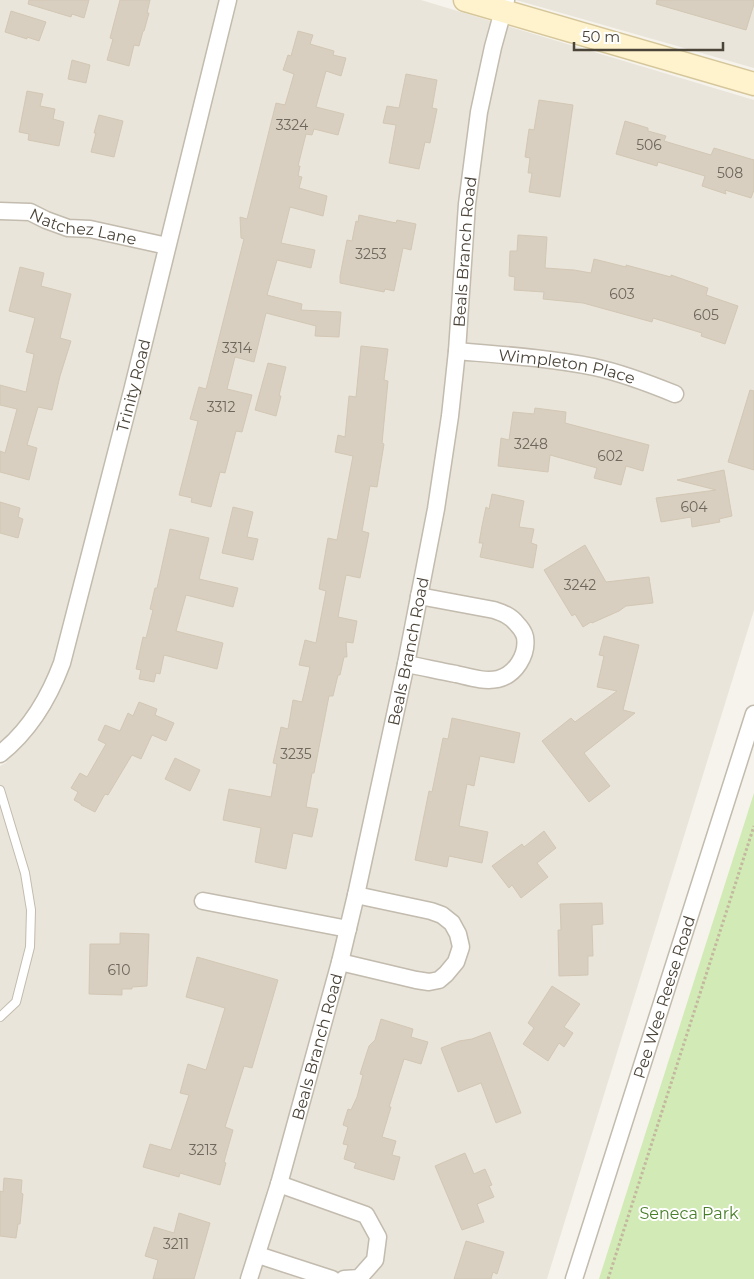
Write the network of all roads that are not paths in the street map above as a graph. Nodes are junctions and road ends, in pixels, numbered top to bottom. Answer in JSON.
{"nodes":[{"id":1,"x":228,"y":0,"type":"edge"},
{"id":2,"x":465,"y":0,"type":"edge"},
{"id":3,"x":504,"y":6,"type":"edge"},
{"id":4,"x":754,"y":84,"type":"edge"},
{"id":5,"x":0,"y":211,"type":"edge"},
{"id":6,"x":167,"y":246,"type":"junction"},
{"id":7,"x":457,"y":350,"type":"junction"},
{"id":8,"x":674,"y":394,"type":"dead end"},
{"id":9,"x":419,"y":596,"type":"junction"},
{"id":10,"x":406,"y":664,"type":"junction"},
{"id":11,"x":754,"y":714,"type":"edge"},
{"id":12,"x":0,"y":754,"type":"edge"},
{"id":13,"x":0,"y":790,"type":"edge"},
{"id":14,"x":356,"y":895,"type":"junction"},
{"id":15,"x":202,"y":901,"type":"dead end"},
{"id":16,"x":348,"y":929,"type":"junction"},
{"id":17,"x":340,"y":962,"type":"junction"},
{"id":18,"x":0,"y":1017,"type":"edge"},
{"id":19,"x":279,"y":1184,"type":"junction"},
{"id":20,"x":258,"y":1255,"type":"junction"},
{"id":21,"x":249,"y":1279,"type":"edge"},
{"id":22,"x":332,"y":1279,"type":"edge"},
{"id":23,"x":344,"y":1279,"type":"edge"},
{"id":24,"x":574,"y":1279,"type":"edge"}],
"edges":[{"from":1,"to":6,"type":"street","name":"Trinity Road"},
{"from":2,"to":3,"type":"main road"},
{"from":3,"to":4,"type":"main road"},
{"from":3,"to":7,"type":"street","name":"Beals Branch Road"},
{"from":5,"to":6,"type":"street","name":"Natchez Lane"},
{"from":6,"to":12,"type":"street","name":"Trinity Road"},
{"from":7,"to":8,"type":"street","name":"Wimpleton Place"},
{"from":7,"to":9,"type":"street","name":"Beals Branch Road"},
{"from":9,"to":10,"type":"street","name":"Beals Branch Road"},
{"from":9,"to":10,"type":"street"},
{"from":10,"to":14,"type":"street","name":"Beals Branch Road"},
{"from":11,"to":24,"type":"street","name":"Pee Wee Reese Road"},
{"from":13,"to":18,"type":"lane"},
{"from":14,"to":16,"type":"street","name":"Beals Branch Road"},
{"from":14,"to":17,"type":"street"},
{"from":15,"to":16,"type":"street"},
{"from":16,"to":17,"type":"street","name":"Beals Branch Road"},
{"from":17,"to":19,"type":"street","name":"Beals Branch Road"},
{"from":19,"to":20,"type":"street","name":"Beals Branch Road"},
{"from":19,"to":23,"type":"street"},
{"from":20,"to":21,"type":"street","name":"Beals Branch Road"},
{"from":20,"to":22,"type":"street"}]}
